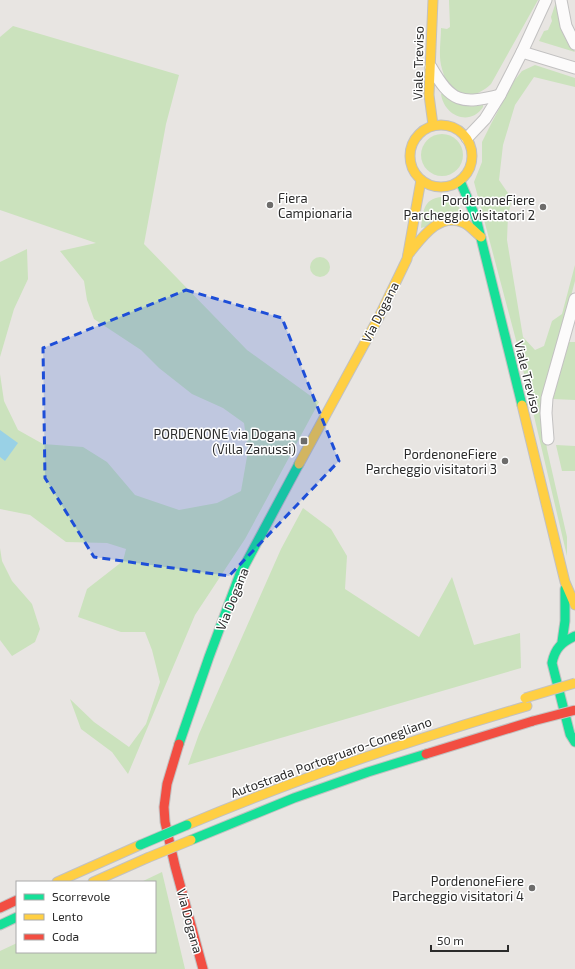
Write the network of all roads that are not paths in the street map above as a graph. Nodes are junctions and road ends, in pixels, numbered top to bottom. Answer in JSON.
{"nodes":[{"id":1,"x":433,"y":0,"type":"edge"},
{"id":2,"x":546,"y":0,"type":"edge"},
{"id":3,"x":561,"y":0,"type":"edge"},
{"id":4,"x":575,"y":44,"type":"edge"},
{"id":5,"x":522,"y":52,"type":"junction"},
{"id":6,"x":431,"y":67,"type":"junction"},
{"id":7,"x":575,"y":68,"type":"edge"},
{"id":8,"x":500,"y":95,"type":"junction"},
{"id":9,"x":433,"y":126,"type":"junction"},
{"id":10,"x":467,"y":138,"type":"junction"},
{"id":11,"x":421,"y":180,"type":"junction"},
{"id":12,"x":460,"y":181,"type":"junction"},
{"id":13,"x":481,"y":237,"type":"junction"},
{"id":14,"x":407,"y":256,"type":"junction"},
{"id":15,"x":575,"y":299,"type":"edge"},
{"id":16,"x":548,"y":439,"type":"dead end"},
{"id":17,"x":565,"y":582,"type":"junction"},
{"id":18,"x":575,"y":605,"type":"edge"},
{"id":19,"x":575,"y":636,"type":"edge"},
{"id":20,"x":562,"y":642,"type":"junction"},
{"id":21,"x":575,"y":683,"type":"edge"},
{"id":22,"x":568,"y":695,"type":"dead end"},
{"id":23,"x":526,"y":702,"type":"junction"},
{"id":24,"x":575,"y":710,"type":"edge"},
{"id":25,"x":575,"y":721,"type":"edge"},
{"id":26,"x":561,"y":724,"type":"dead end"},
{"id":27,"x":575,"y":742,"type":"edge"},
{"id":28,"x":60,"y":881,"type":"edge"},
{"id":29,"x":95,"y":881,"type":"edge"},
{"id":30,"x":16,"y":900,"type":"edge"},
{"id":31,"x":0,"y":908,"type":"edge"},
{"id":32,"x":16,"y":917,"type":"edge"},
{"id":33,"x":0,"y":925,"type":"edge"},
{"id":34,"x":202,"y":969,"type":"edge"}],
"edges":[{"from":1,"to":6,"type":"main road","name":"Viale Treviso"},
{"from":2,"to":5,"type":"street"},
{"from":3,"to":4,"type":"street"},
{"from":5,"to":7,"type":"street"},
{"from":5,"to":8,"type":"street"},
{"from":6,"to":8,"type":"street"},
{"from":6,"to":9,"type":"main road","name":"Viale Treviso"},
{"from":8,"to":10,"type":"street"},
{"from":9,"to":10,"type":"main road"},
{"from":9,"to":11,"type":"main road"},
{"from":10,"to":12,"type":"main road"},
{"from":11,"to":12,"type":"main road"},
{"from":11,"to":14,"type":"main road","name":"Via Dogana"},
{"from":12,"to":13,"type":"main road","name":"Viale Treviso"},
{"from":13,"to":14,"type":"main road","name":"Via Dogana"},
{"from":13,"to":17,"type":"main road","name":"Viale Treviso"},
{"from":14,"to":34,"type":"main road","name":"Via Dogana"},
{"from":15,"to":16,"type":"street"},
{"from":17,"to":18,"type":"main road","name":"Viale Treviso"},
{"from":17,"to":20,"type":"main road","name":"Viale Treviso"},
{"from":19,"to":20,"type":"main road"},
{"from":20,"to":27,"type":"main road","name":"Viale Treviso"},
{"from":21,"to":23,"type":"main road","bridge":true},
{"from":22,"to":23,"type":"main road"},
{"from":23,"to":28,"type":"main road","name":"Autostrada Portogruaro-Conegliano","bridge":true},
{"from":24,"to":29,"type":"main road","name":"Autostrada Portogruaro-Conegliano","bridge":true},
{"from":25,"to":26,"type":"main road"},
{"from":30,"to":31,"type":"main road"},
{"from":32,"to":33,"type":"main road"}]}
